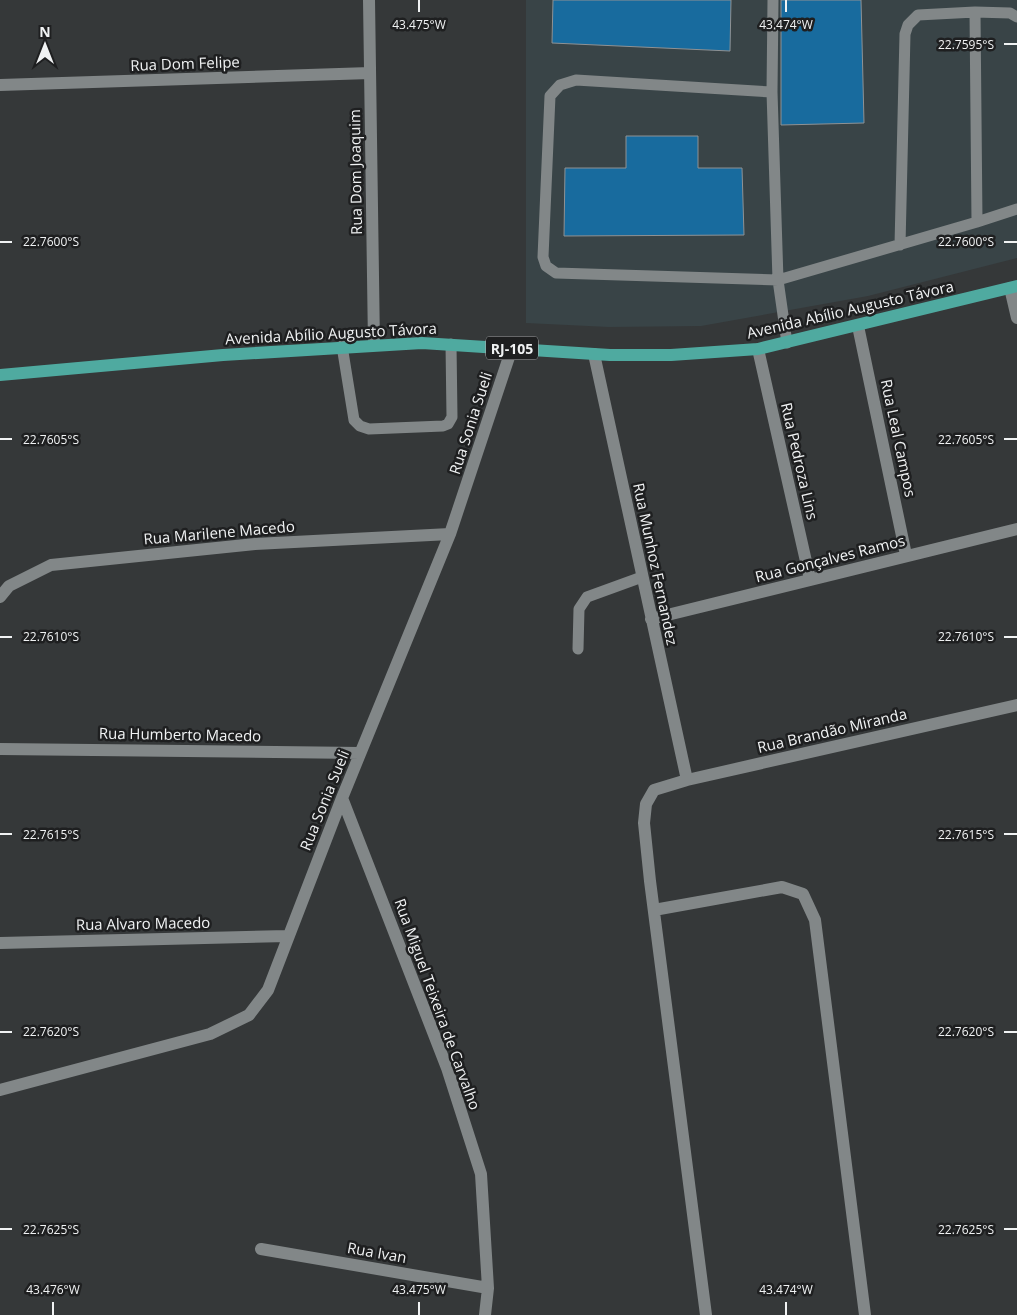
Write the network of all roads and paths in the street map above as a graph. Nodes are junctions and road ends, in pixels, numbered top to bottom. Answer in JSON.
{"nodes":[{"id":1,"x":369,"y":0,"type":"edge"},
{"id":2,"x":773,"y":0,"type":"edge"},
{"id":3,"x":975,"y":12,"type":"junction"},
{"id":4,"x":1017,"y":17,"type":"edge"},
{"id":5,"x":370,"y":73,"type":"junction"},
{"id":6,"x":0,"y":85,"type":"edge"},
{"id":7,"x":772,"y":92,"type":"junction"},
{"id":8,"x":1017,"y":209,"type":"edge"},
{"id":9,"x":977,"y":222,"type":"junction"},
{"id":10,"x":900,"y":245,"type":"junction"},
{"id":11,"x":778,"y":280,"type":"junction"},
{"id":12,"x":1013,"y":287,"type":"edge"},
{"id":13,"x":1017,"y":318,"type":"edge"},
{"id":14,"x":858,"y":326,"type":"junction"},
{"id":15,"x":787,"y":342,"type":"junction"},
{"id":16,"x":374,"y":344,"type":"junction"},
{"id":17,"x":451,"y":344,"type":"junction"},
{"id":18,"x":342,"y":346,"type":"junction"},
{"id":19,"x":512,"y":348,"type":"junction"},
{"id":20,"x":758,"y":349,"type":"junction"},
{"id":21,"x":594,"y":354,"type":"junction"},
{"id":22,"x":0,"y":375,"type":"edge"},
{"id":23,"x":1017,"y":529,"type":"edge"},
{"id":24,"x":450,"y":534,"type":"junction"},
{"id":25,"x":906,"y":556,"type":"junction"},
{"id":26,"x":642,"y":577,"type":"junction"},
{"id":27,"x":810,"y":579,"type":"junction"},
{"id":28,"x":0,"y":597,"type":"edge"},
{"id":29,"x":651,"y":619,"type":"junction"},
{"id":30,"x":578,"y":649,"type":"dead end"},
{"id":31,"x":1017,"y":704,"type":"edge"},
{"id":32,"x":0,"y":749,"type":"edge"},
{"id":33,"x":360,"y":752,"type":"junction"},
{"id":34,"x":687,"y":780,"type":"junction"},
{"id":35,"x":342,"y":798,"type":"junction"},
{"id":36,"x":654,"y":910,"type":"junction"},
{"id":37,"x":287,"y":936,"type":"junction"},
{"id":38,"x":0,"y":943,"type":"edge"},
{"id":39,"x":0,"y":1090,"type":"edge"},
{"id":40,"x":261,"y":1249,"type":"dead end"},
{"id":41,"x":488,"y":1288,"type":"junction"},
{"id":42,"x":485,"y":1315,"type":"edge"},
{"id":43,"x":706,"y":1315,"type":"edge"},
{"id":44,"x":865,"y":1315,"type":"edge"}],
"edges":[{"from":1,"to":5,"type":"street","name":"Rua Dom Joaquim"},
{"from":2,"to":7,"type":"lane"},
{"from":3,"to":4,"type":"lane"},
{"from":3,"to":9,"type":"lane"},
{"from":3,"to":10,"type":"lane"},
{"from":5,"to":6,"type":"street","name":"Rua Dom Felipe"},
{"from":5,"to":16,"type":"street","name":"Rua Dom Joaquim"},
{"from":7,"to":11,"type":"lane"},
{"from":7,"to":11,"type":"lane"},
{"from":8,"to":9,"type":"lane"},
{"from":9,"to":10,"type":"lane"},
{"from":10,"to":11,"type":"lane"},
{"from":11,"to":15,"type":"lane"},
{"from":12,"to":13,"type":"street"},
{"from":12,"to":14,"type":"main road","name":"Avenida Abílio Augusto Távora","number":"RJ-105"},
{"from":14,"to":15,"type":"main road","name":"Avenida Abílio Augusto Távora","number":"RJ-105"},
{"from":14,"to":25,"type":"street","name":"Rua Leal Campos"},
{"from":15,"to":20,"type":"main road","name":"Avenida Abílio Augusto Távora","number":"RJ-105"},
{"from":16,"to":17,"type":"main road","name":"Avenida Abílio Augusto Távora","number":"RJ-105"},
{"from":16,"to":18,"type":"main road","name":"Avenida Abílio Augusto Távora","number":"RJ-105"},
{"from":17,"to":18,"type":"lane"},
{"from":17,"to":19,"type":"main road","name":"Avenida Abílio Augusto Távora","number":"RJ-105"},
{"from":18,"to":22,"type":"main road","name":"Avenida Abílio Augusto Távora","number":"RJ-105"},
{"from":19,"to":21,"type":"main road","name":"Avenida Abílio Augusto Távora","number":"RJ-105"},
{"from":19,"to":24,"type":"street","name":"Rua Sonia Sueli"},
{"from":20,"to":21,"type":"main road","name":"Avenida Abílio Augusto Távora","number":"RJ-105"},
{"from":20,"to":27,"type":"street","name":"Rua Pedroza Lins"},
{"from":21,"to":26,"type":"street","name":"Rua Munhoz Fernandez"},
{"from":23,"to":25,"type":"street","name":"Rua Gonçalves Ramos"},
{"from":24,"to":28,"type":"street","name":"Rua Marilene Macedo"},
{"from":24,"to":33,"type":"street","name":"Rua Sonia Sueli"},
{"from":25,"to":27,"type":"street","name":"Rua Gonçalves Ramos"},
{"from":26,"to":29,"type":"street","name":"Rua Munhoz Fernandez"},
{"from":26,"to":30,"type":"lane"},
{"from":27,"to":29,"type":"street","name":"Rua Gonçalves Ramos"},
{"from":29,"to":34,"type":"street","name":"Rua Munhoz Fernandez"},
{"from":31,"to":34,"type":"street","name":"Rua Brandão Miranda"},
{"from":32,"to":33,"type":"street","name":"Rua Humberto Macedo"},
{"from":33,"to":35,"type":"street","name":"Rua Sonia Sueli"},
{"from":34,"to":36,"type":"street","name":"Rua Brandão Miranda"},
{"from":35,"to":37,"type":"street","name":"Rua Sonia Sueli"},
{"from":35,"to":41,"type":"street","name":"Rua Miguel Teixeira de Carvalho"},
{"from":36,"to":43,"type":"street"},
{"from":36,"to":44,"type":"street"},
{"from":37,"to":38,"type":"street","name":"Rua Alvaro Macedo"},
{"from":37,"to":39,"type":"street","name":"Rua Sonia Sueli"},
{"from":40,"to":41,"type":"street","name":"Rua Ivan"},
{"from":41,"to":42,"type":"street","name":"Rua Miguel Teixeira de Carvalho"}]}
